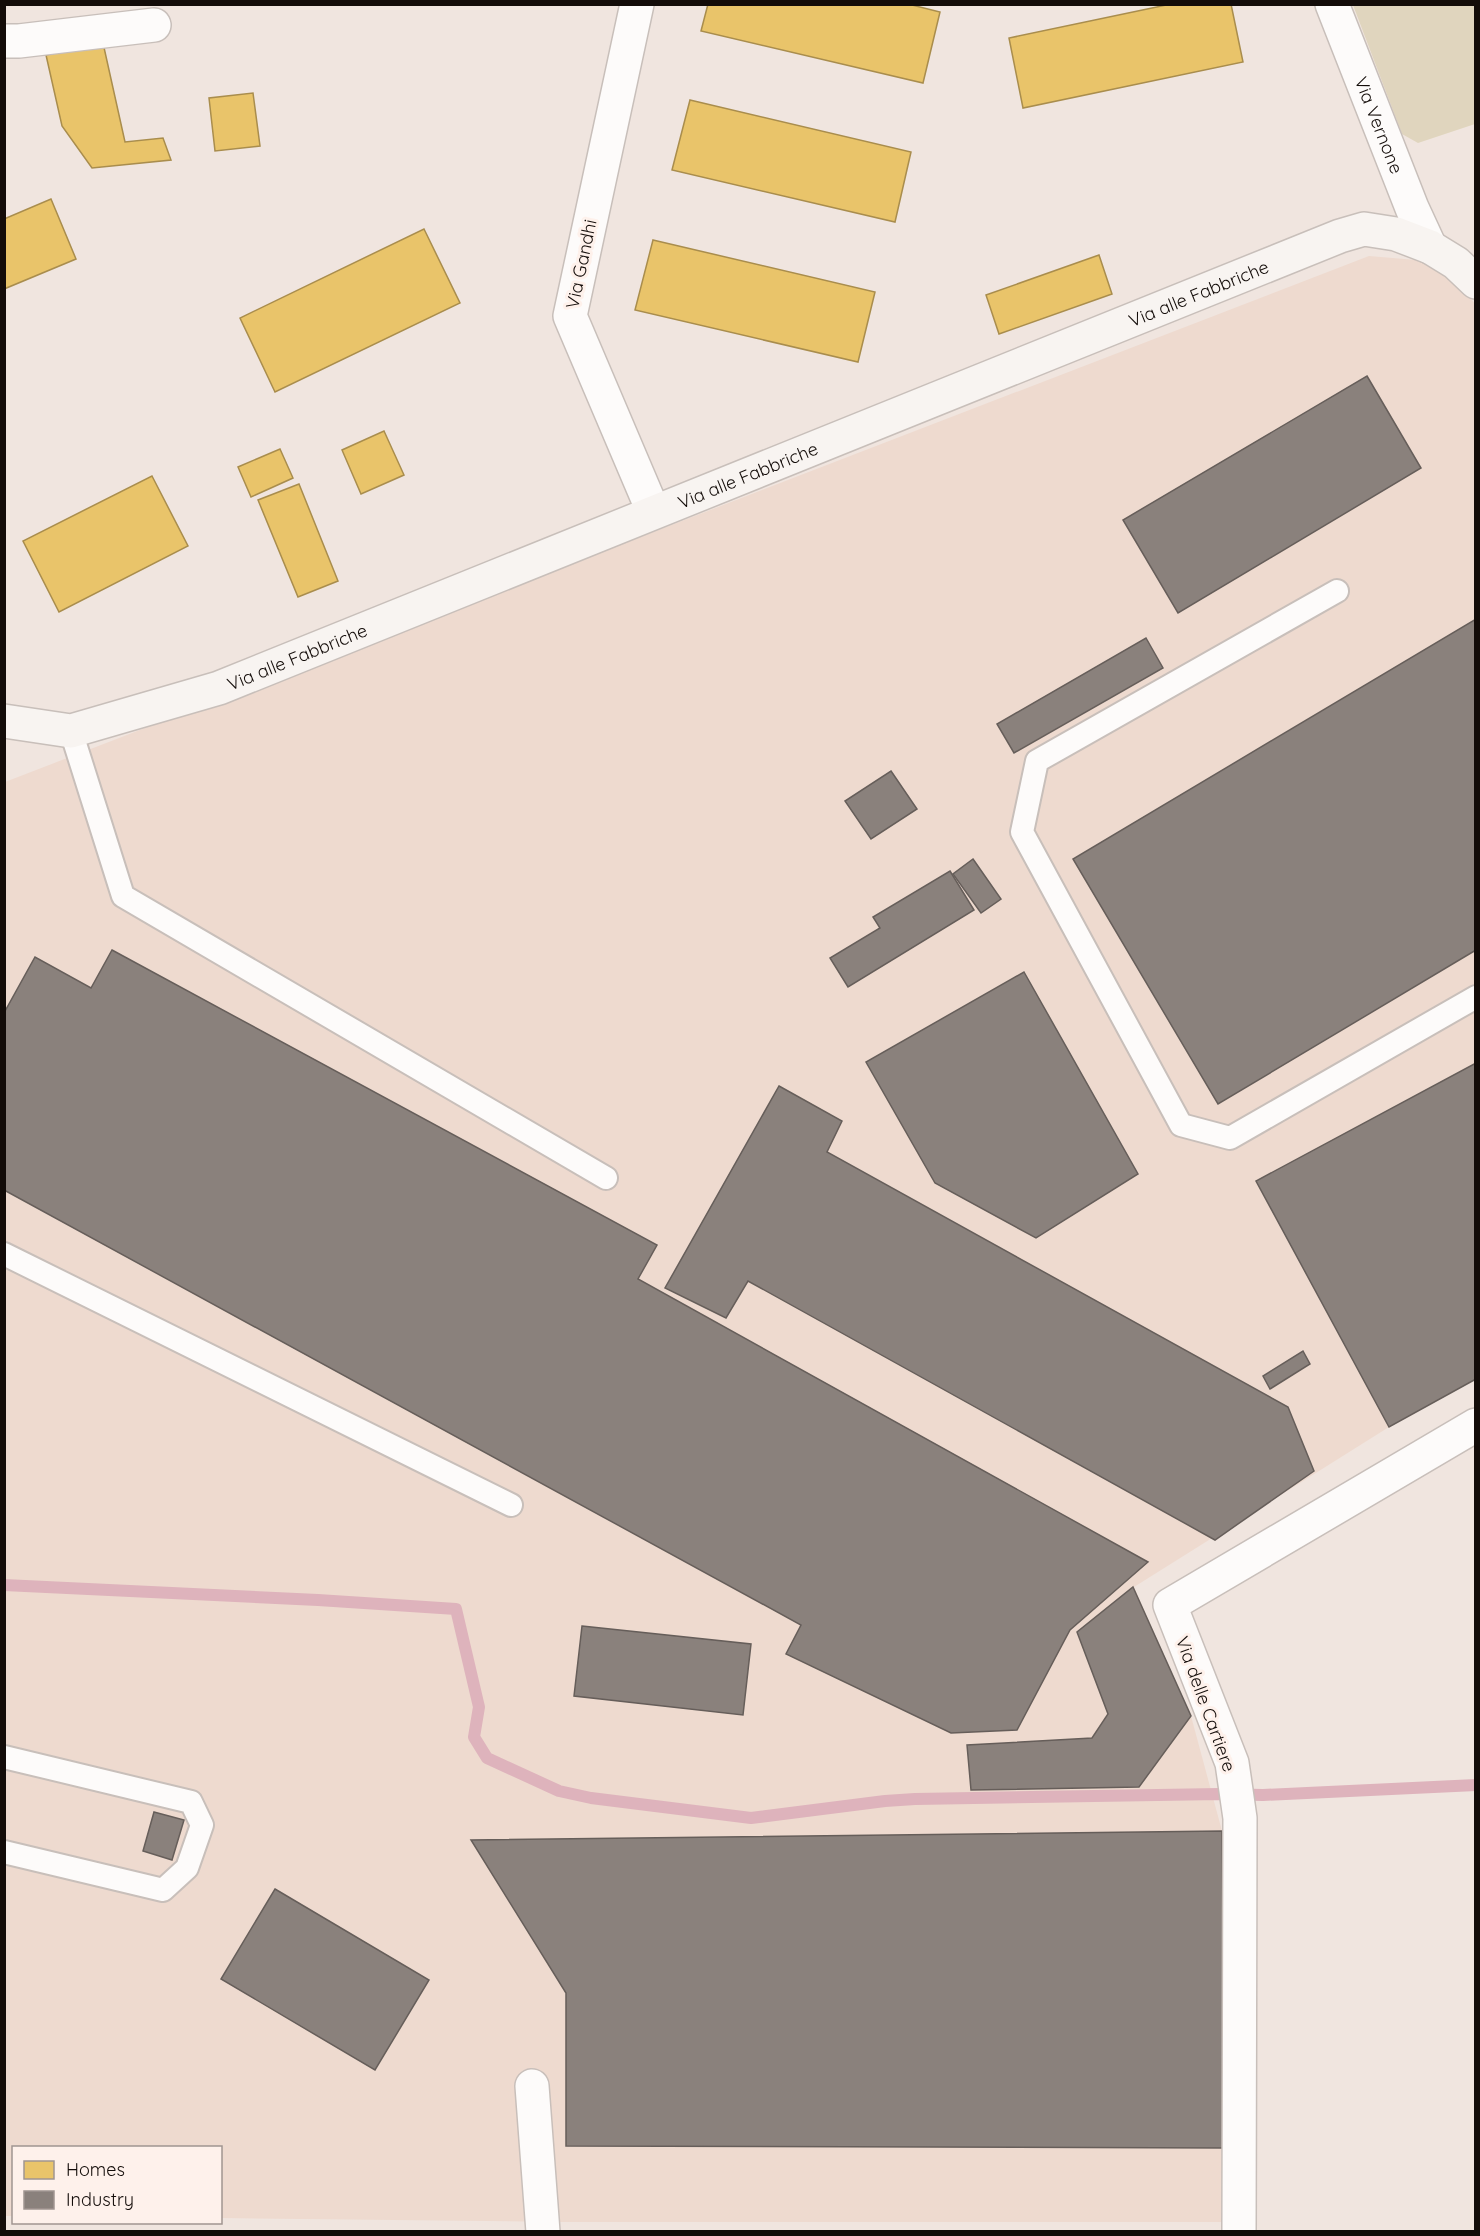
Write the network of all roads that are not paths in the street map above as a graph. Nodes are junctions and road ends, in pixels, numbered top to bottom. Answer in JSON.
{"nodes":[{"id":1,"x":637,"y":4,"type":"edge"},
{"id":2,"x":1332,"y":4,"type":"edge"},
{"id":3,"x":154,"y":25,"type":"dead end"},
{"id":4,"x":4,"y":41,"type":"edge"},
{"id":5,"x":1430,"y":247,"type":"junction"},
{"id":6,"x":1476,"y":282,"type":"edge"},
{"id":7,"x":653,"y":511,"type":"junction"},
{"id":8,"x":1337,"y":591,"type":"dead end"},
{"id":9,"x":4,"y":721,"type":"edge"},
{"id":10,"x":70,"y":731,"type":"junction"},
{"id":11,"x":1476,"y":997,"type":"edge"},
{"id":12,"x":606,"y":1178,"type":"dead end"},
{"id":13,"x":4,"y":1254,"type":"edge"},
{"id":14,"x":1476,"y":1425,"type":"edge"},
{"id":15,"x":511,"y":1505,"type":"dead end"},
{"id":16,"x":4,"y":1757,"type":"edge"},
{"id":17,"x":4,"y":1852,"type":"edge"},
{"id":18,"x":532,"y":2086,"type":"dead end"},
{"id":19,"x":543,"y":2232,"type":"edge"},
{"id":20,"x":1239,"y":2232,"type":"edge"}],
"edges":[{"from":1,"to":7,"type":"street","name":"Via Gandhi"},
{"from":2,"to":5,"type":"street","name":"Via Vernone"},
{"from":3,"to":4,"type":"street"},
{"from":5,"to":6,"type":"street","name":"Via alle Fabbriche"},
{"from":5,"to":7,"type":"street","name":"Via alle Fabbriche"},
{"from":7,"to":10,"type":"street","name":"Via alle Fabbriche"},
{"from":8,"to":11,"type":"lane"},
{"from":9,"to":10,"type":"street","name":"Via alle Fabbriche"},
{"from":10,"to":12,"type":"lane"},
{"from":13,"to":15,"type":"lane"},
{"from":14,"to":20,"type":"street","name":"Via delle Cartiere"},
{"from":16,"to":17,"type":"lane"},
{"from":18,"to":19,"type":"street"}]}
